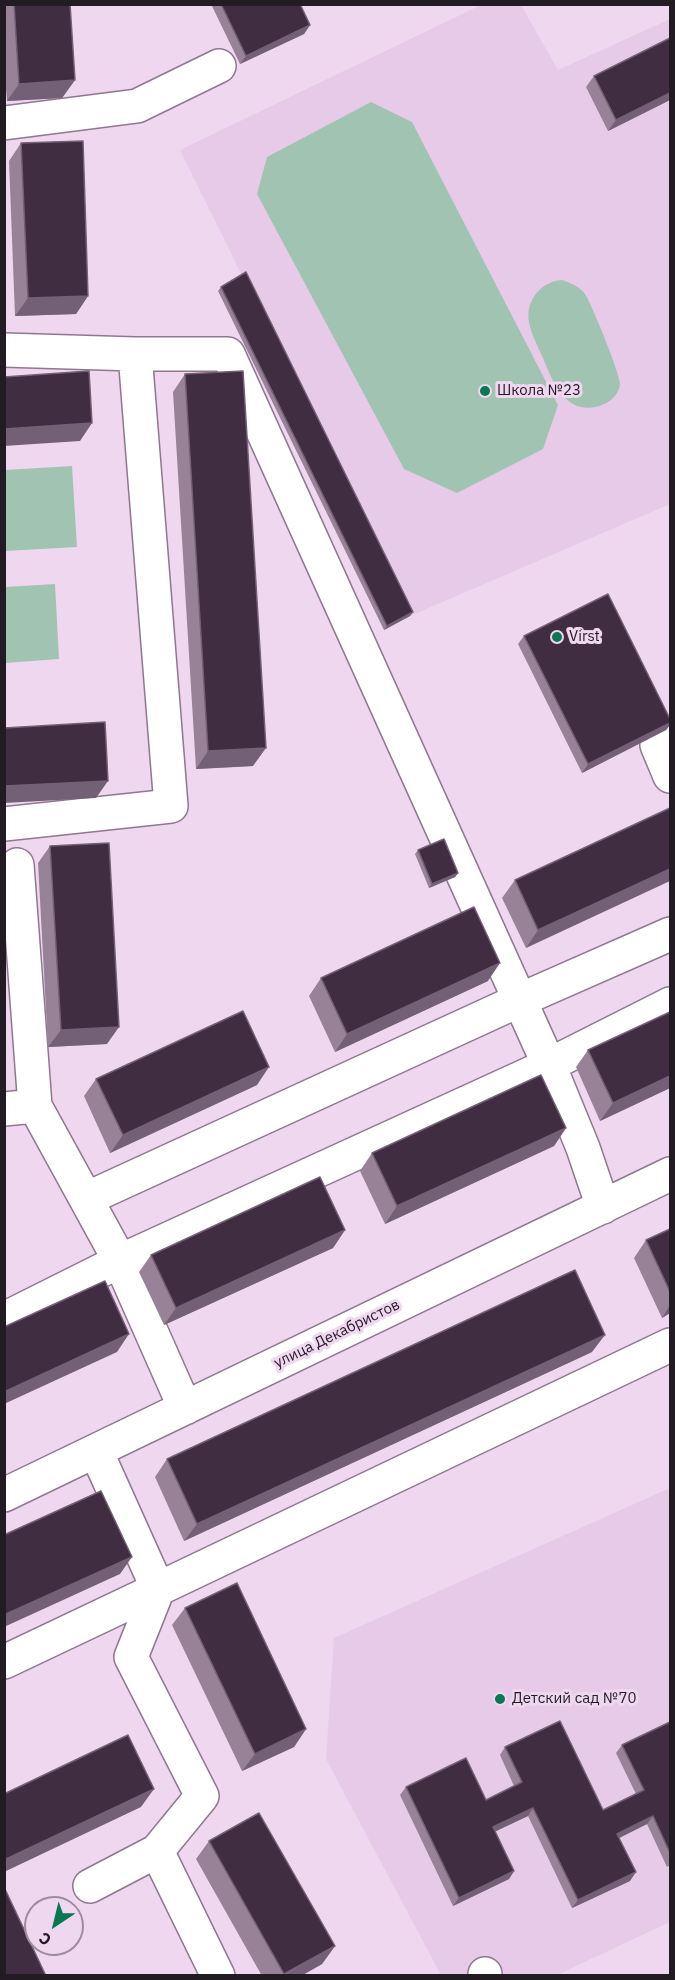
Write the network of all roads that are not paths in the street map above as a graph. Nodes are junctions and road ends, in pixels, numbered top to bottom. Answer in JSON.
{"nodes":[{"id":1,"x":219,"y":66,"type":"dead end"},
{"id":2,"x":4,"y":123,"type":"edge"},
{"id":3,"x":4,"y":350,"type":"edge"},
{"id":4,"x":135,"y":354,"type":"junction"},
{"id":5,"x":670,"y":739,"type":"edge"},
{"id":6,"x":670,"y":776,"type":"edge"},
{"id":7,"x":4,"y":824,"type":"edge"},
{"id":8,"x":17,"y":865,"type":"dead end"},
{"id":9,"x":670,"y":934,"type":"edge"},
{"id":10,"x":520,"y":1000,"type":"junction"},
{"id":11,"x":670,"y":1004,"type":"edge"},
{"id":12,"x":549,"y":1065,"type":"junction"},
{"id":13,"x":20,"y":1108,"type":"edge"},
{"id":14,"x":670,"y":1174,"type":"edge"},
{"id":15,"x":86,"y":1199,"type":"junction"},
{"id":16,"x":603,"y":1207,"type":"junction"},
{"id":17,"x":120,"y":1261,"type":"junction"},
{"id":18,"x":4,"y":1319,"type":"edge"},
{"id":19,"x":670,"y":1345,"type":"edge"},
{"id":20,"x":185,"y":1408,"type":"junction"},
{"id":21,"x":96,"y":1451,"type":"junction"},
{"id":22,"x":4,"y":1495,"type":"edge"},
{"id":23,"x":158,"y":1589,"type":"junction"},
{"id":24,"x":4,"y":1662,"type":"edge"},
{"id":25,"x":157,"y":1851,"type":"junction"},
{"id":26,"x":90,"y":1886,"type":"dead end"},
{"id":27,"x":218,"y":1976,"type":"edge"}],
"edges":[{"from":1,"to":2,"type":"street"},
{"from":3,"to":4,"type":"street"},
{"from":4,"to":7,"type":"street"},
{"from":4,"to":10,"type":"street"},
{"from":5,"to":6,"type":"street"},
{"from":8,"to":13,"type":"street"},
{"from":9,"to":10,"type":"street"},
{"from":10,"to":12,"type":"street"},
{"from":10,"to":15,"type":"street"},
{"from":11,"to":12,"type":"street"},
{"from":12,"to":16,"type":"street"},
{"from":12,"to":17,"type":"street"},
{"from":13,"to":15,"type":"street"},
{"from":14,"to":16,"type":"street","name":"улица Декабристов"},
{"from":15,"to":17,"type":"street"},
{"from":16,"to":20,"type":"street","name":"улица Декабристов"},
{"from":17,"to":18,"type":"street"},
{"from":17,"to":20,"type":"street"},
{"from":19,"to":23,"type":"street"},
{"from":20,"to":21,"type":"street","name":"улица Декабристов"},
{"from":21,"to":22,"type":"street","name":"улица Декабристов"},
{"from":21,"to":23,"type":"street"},
{"from":23,"to":24,"type":"street"},
{"from":23,"to":25,"type":"street"},
{"from":25,"to":26,"type":"street"},
{"from":25,"to":27,"type":"street"}]}
